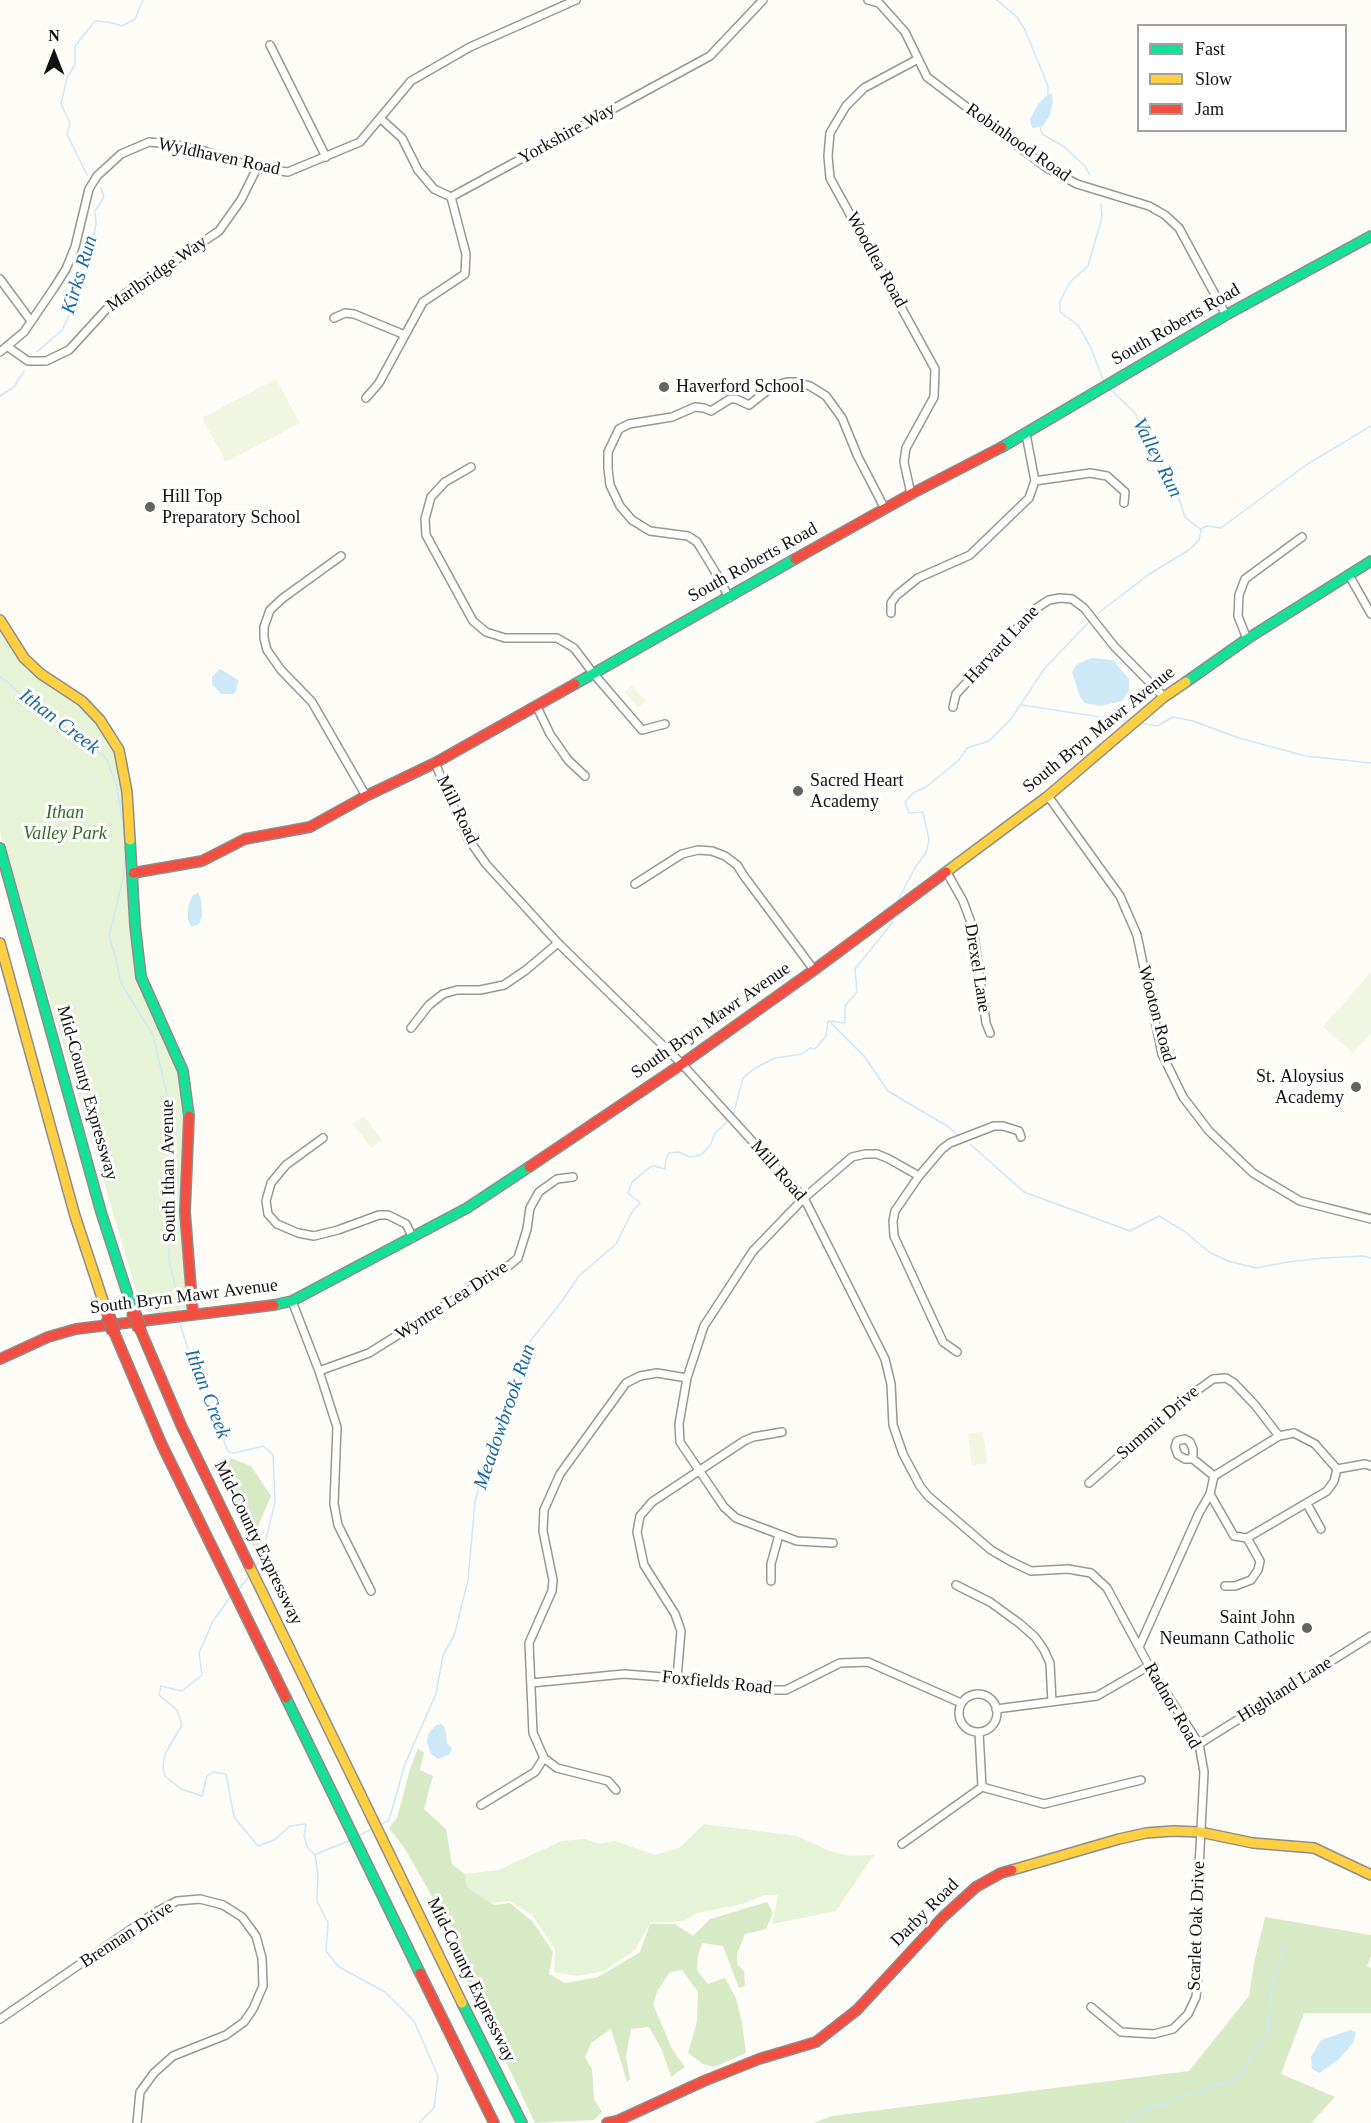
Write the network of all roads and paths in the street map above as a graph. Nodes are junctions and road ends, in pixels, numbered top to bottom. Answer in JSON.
{"nodes":[{"id":1,"x":576,"y":0,"type":"edge"},
{"id":2,"x":764,"y":0,"type":"edge"},
{"id":3,"x":868,"y":0,"type":"edge"},
{"id":4,"x":270,"y":45,"type":"dead end"},
{"id":5,"x":918,"y":59,"type":"junction"},
{"id":6,"x":381,"y":118,"type":"junction"},
{"id":7,"x":327,"y":157,"type":"junction"},
{"id":8,"x":257,"y":168,"type":"junction"},
{"id":9,"x":451,"y":197,"type":"junction"},
{"id":10,"x":1371,"y":236,"type":"edge"},
{"id":11,"x":0,"y":279,"type":"edge"},
{"id":12,"x":1226,"y":315,"type":"junction"},
{"id":13,"x":334,"y":318,"type":"dead end"},
{"id":14,"x":31,"y":321,"type":"junction"},
{"id":15,"x":405,"y":335,"type":"junction"},
{"id":16,"x":8,"y":347,"type":"junction"},
{"id":17,"x":0,"y":352,"type":"edge"},
{"id":18,"x":366,"y":398,"type":"dead end"},
{"id":19,"x":1026,"y":434,"type":"junction"},
{"id":20,"x":471,"y":467,"type":"dead end"},
{"id":21,"x":1035,"y":481,"type":"junction"},
{"id":22,"x":911,"y":494,"type":"junction"},
{"id":23,"x":1124,"y":503,"type":"dead end"},
{"id":24,"x":885,"y":509,"type":"junction"},
{"id":25,"x":1302,"y":537,"type":"dead end"},
{"id":26,"x":341,"y":555,"type":"dead end"},
{"id":27,"x":1371,"y":561,"type":"edge"},
{"id":28,"x":1349,"y":574,"type":"junction"},
{"id":29,"x":729,"y":598,"type":"junction"},
{"id":30,"x":891,"y":613,"type":"dead end"},
{"id":31,"x":1371,"y":614,"type":"edge"},
{"id":32,"x":0,"y":620,"type":"edge"},
{"id":33,"x":1247,"y":639,"type":"junction"},
{"id":34,"x":593,"y":673,"type":"junction"},
{"id":35,"x":1164,"y":697,"type":"junction"},
{"id":36,"x":537,"y":707,"type":"junction"},
{"id":37,"x":954,"y":707,"type":"dead end"},
{"id":38,"x":666,"y":724,"type":"dead end"},
{"id":39,"x":435,"y":764,"type":"junction"},
{"id":40,"x":585,"y":776,"type":"dead end"},
{"id":41,"x":366,"y":796,"type":"junction"},
{"id":42,"x":1048,"y":796,"type":"junction"},
{"id":43,"x":0,"y":848,"type":"edge"},
{"id":44,"x":946,"y":871,"type":"junction"},
{"id":45,"x":133,"y":873,"type":"junction"},
{"id":46,"x":635,"y":884,"type":"dead end"},
{"id":47,"x":0,"y":943,"type":"edge"},
{"id":48,"x":558,"y":943,"type":"junction"},
{"id":49,"x":814,"y":970,"type":"junction"},
{"id":50,"x":411,"y":1028,"type":"dead end"},
{"id":51,"x":990,"y":1033,"type":"dead end"},
{"id":52,"x":682,"y":1064,"type":"junction"},
{"id":53,"x":1021,"y":1137,"type":"dead end"},
{"id":54,"x":323,"y":1138,"type":"dead end"},
{"id":55,"x":919,"y":1176,"type":"junction"},
{"id":56,"x":573,"y":1177,"type":"dead end"},
{"id":57,"x":804,"y":1198,"type":"junction"},
{"id":58,"x":1371,"y":1219,"type":"edge"},
{"id":59,"x":413,"y":1238,"type":"junction"},
{"id":60,"x":292,"y":1301,"type":"junction"},
{"id":61,"x":183,"y":1315,"type":"junction"},
{"id":62,"x":957,"y":1352,"type":"dead end"},
{"id":63,"x":0,"y":1359,"type":"edge"},
{"id":64,"x":319,"y":1371,"type":"junction"},
{"id":65,"x":687,"y":1378,"type":"junction"},
{"id":66,"x":782,"y":1432,"type":"dead end"},
{"id":67,"x":1279,"y":1436,"type":"junction"},
{"id":68,"x":1193,"y":1459,"type":"dead end"},
{"id":69,"x":1371,"y":1466,"type":"edge"},
{"id":70,"x":1337,"y":1469,"type":"junction"},
{"id":71,"x":699,"y":1470,"type":"junction"},
{"id":72,"x":1214,"y":1476,"type":"junction"},
{"id":73,"x":1089,"y":1483,"type":"dead end"},
{"id":74,"x":1210,"y":1494,"type":"junction"},
{"id":75,"x":1307,"y":1504,"type":"junction"},
{"id":76,"x":1321,"y":1529,"type":"dead end"},
{"id":77,"x":779,"y":1535,"type":"junction"},
{"id":78,"x":1247,"y":1538,"type":"junction"},
{"id":79,"x":833,"y":1543,"type":"dead end"},
{"id":80,"x":771,"y":1581,"type":"dead end"},
{"id":81,"x":956,"y":1585,"type":"dead end"},
{"id":82,"x":1225,"y":1586,"type":"dead end"},
{"id":83,"x":1107,"y":1588,"type":"joint"},
{"id":84,"x":371,"y":1591,"type":"dead end"},
{"id":85,"x":1371,"y":1636,"type":"edge"},
{"id":86,"x":1139,"y":1647,"type":"junction"},
{"id":87,"x":1149,"y":1666,"type":"junction"},
{"id":88,"x":677,"y":1678,"type":"junction"},
{"id":89,"x":531,"y":1683,"type":"junction"},
{"id":90,"x":1052,"y":1702,"type":"junction"},
{"id":91,"x":961,"y":1703,"type":"junction"},
{"id":92,"x":996,"y":1709,"type":"junction"},
{"id":93,"x":979,"y":1732,"type":"junction"},
{"id":94,"x":1198,"y":1744,"type":"junction"},
{"id":95,"x":544,"y":1758,"type":"junction"},
{"id":96,"x":1141,"y":1780,"type":"dead end"},
{"id":97,"x":982,"y":1787,"type":"junction"},
{"id":98,"x":616,"y":1790,"type":"dead end"},
{"id":99,"x":481,"y":1805,"type":"dead end"},
{"id":100,"x":1200,"y":1832,"type":"junction"},
{"id":101,"x":902,"y":1844,"type":"dead end"},
{"id":102,"x":1371,"y":1875,"type":"edge"},
{"id":103,"x":1091,"y":2007,"type":"dead end"},
{"id":104,"x":0,"y":2019,"type":"edge"},
{"id":105,"x":520,"y":2120,"type":"edge"},
{"id":106,"x":492,"y":2121,"type":"edge"},
{"id":107,"x":137,"y":2123,"type":"edge"},
{"id":108,"x":606,"y":2123,"type":"edge"}],
"edges":[{"from":1,"to":6,"type":"street","name":"Wyldhaven Road"},
{"from":2,"to":9,"type":"street","name":"Yorkshire Way"},
{"from":3,"to":5,"type":"street","name":"Robinhood Road"},
{"from":4,"to":7,"type":"street"},
{"from":5,"to":12,"type":"street","name":"Robinhood Road"},
{"from":5,"to":22,"type":"street","name":"Woodlea Road"},
{"from":6,"to":7,"type":"street","name":"Wyldhaven Road"},
{"from":6,"to":9,"type":"street"},
{"from":7,"to":8,"type":"street","name":"Wyldhaven Road"},
{"from":8,"to":14,"type":"street","name":"Wyldhaven Road"},
{"from":8,"to":16,"type":"street","name":"Marlbridge Way"},
{"from":9,"to":15,"type":"street"},
{"from":10,"to":12,"type":"main road","name":"South Roberts Road"},
{"from":11,"to":14,"type":"street"},
{"from":12,"to":19,"type":"main road","name":"South Roberts Road"},
{"from":13,"to":15,"type":"street"},
{"from":14,"to":16,"type":"street","name":"Wyldhaven Road"},
{"from":15,"to":18,"type":"street"},
{"from":16,"to":17,"type":"street","name":"Wyldhaven Road"},
{"from":19,"to":21,"type":"street"},
{"from":19,"to":22,"type":"main road","name":"South Roberts Road"},
{"from":20,"to":34,"type":"street"},
{"from":21,"to":23,"type":"street"},
{"from":21,"to":30,"type":"street"},
{"from":22,"to":24,"type":"main road","name":"South Roberts Road"},
{"from":24,"to":29,"type":"main road","name":"South Roberts Road"},
{"from":24,"to":29,"type":"street"},
{"from":25,"to":33,"type":"street"},
{"from":26,"to":41,"type":"street"},
{"from":27,"to":28,"type":"main road","name":"South Bryn Mawr Avenue"},
{"from":28,"to":31,"type":"street"},
{"from":28,"to":33,"type":"main road","name":"South Bryn Mawr Avenue"},
{"from":29,"to":34,"type":"main road","name":"South Roberts Road"},
{"from":32,"to":45,"type":"main road","name":"South Ithan Avenue"},
{"from":33,"to":35,"type":"main road","name":"South Bryn Mawr Avenue"},
{"from":34,"to":36,"type":"main road","name":"South Roberts Road"},
{"from":34,"to":38,"type":"street"},
{"from":35,"to":37,"type":"street","name":"Harvard Lane"},
{"from":35,"to":42,"type":"main road","name":"South Bryn Mawr Avenue"},
{"from":36,"to":39,"type":"main road","name":"South Roberts Road"},
{"from":36,"to":40,"type":"street"},
{"from":39,"to":41,"type":"main road","name":"South Roberts Road"},
{"from":39,"to":48,"type":"street","name":"Mill Road"},
{"from":41,"to":45,"type":"main road","name":"South Roberts Road"},
{"from":42,"to":44,"type":"main road","name":"South Bryn Mawr Avenue"},
{"from":42,"to":58,"type":"street","name":"Wooton Road"},
{"from":43,"to":105,"type":"main road","name":"Mid-County Expressway","bridge":true},
{"from":44,"to":49,"type":"main road","name":"South Bryn Mawr Avenue"},
{"from":44,"to":51,"type":"street","name":"Drexel Lane"},
{"from":45,"to":61,"type":"main road","name":"South Ithan Avenue"},
{"from":46,"to":49,"type":"street"},
{"from":47,"to":106,"type":"main road","bridge":true},
{"from":48,"to":50,"type":"street"},
{"from":48,"to":52,"type":"street","name":"Mill Road"},
{"from":49,"to":52,"type":"main road","name":"South Bryn Mawr Avenue"},
{"from":52,"to":57,"type":"street","name":"Mill Road"},
{"from":52,"to":59,"type":"main road","name":"South Bryn Mawr Avenue"},
{"from":53,"to":55,"type":"street"},
{"from":54,"to":59,"type":"street"},
{"from":55,"to":57,"type":"street"},
{"from":55,"to":62,"type":"street"},
{"from":56,"to":64,"type":"street","name":"Wyntre Lea Drive"},
{"from":57,"to":65,"type":"street"},
{"from":57,"to":83,"type":"street","name":"Mill Road"},
{"from":59,"to":60,"type":"main road","name":"South Bryn Mawr Avenue"},
{"from":60,"to":61,"type":"main road","name":"South Bryn Mawr Avenue"},
{"from":60,"to":64,"type":"street"},
{"from":61,"to":63,"type":"main road","name":"South Bryn Mawr Avenue"},
{"from":64,"to":84,"type":"street"},
{"from":65,"to":71,"type":"street"},
{"from":65,"to":89,"type":"street"},
{"from":66,"to":71,"type":"street"},
{"from":67,"to":70,"type":"street"},
{"from":67,"to":72,"type":"street"},
{"from":67,"to":73,"type":"street","name":"Summit Drive"},
{"from":68,"to":72,"type":"street"},
{"from":69,"to":70,"type":"street"},
{"from":70,"to":75,"type":"street"},
{"from":71,"to":77,"type":"street"},
{"from":71,"to":88,"type":"street"},
{"from":72,"to":74,"type":"street"},
{"from":74,"to":78,"type":"street"},
{"from":74,"to":86,"type":"street"},
{"from":75,"to":76,"type":"street"},
{"from":75,"to":78,"type":"street"},
{"from":77,"to":79,"type":"street"},
{"from":77,"to":80,"type":"street"},
{"from":78,"to":82,"type":"street"},
{"from":81,"to":90,"type":"street"},
{"from":83,"to":86,"type":"street","name":"Radnor Road"},
{"from":85,"to":94,"type":"street","name":"Highland Lane"},
{"from":86,"to":87,"type":"street","name":"Radnor Road"},
{"from":87,"to":90,"type":"street"},
{"from":87,"to":94,"type":"street","name":"Radnor Road"},
{"from":88,"to":89,"type":"street","name":"Foxfields Road"},
{"from":88,"to":91,"type":"street","name":"Foxfields Road"},
{"from":89,"to":95,"type":"street"},
{"from":90,"to":92,"type":"street"},
{"from":91,"to":92,"type":"street"},
{"from":91,"to":93,"type":"street"},
{"from":92,"to":93,"type":"street"},
{"from":93,"to":97,"type":"street"},
{"from":94,"to":100,"type":"street","name":"Radnor Road"},
{"from":95,"to":98,"type":"street"},
{"from":95,"to":99,"type":"street"},
{"from":96,"to":97,"type":"street"},
{"from":97,"to":101,"type":"street"},
{"from":100,"to":102,"type":"main road","name":"Darby Road"},
{"from":100,"to":103,"type":"street","name":"Scarlet Oak Drive"},
{"from":100,"to":108,"type":"main road","name":"Darby Road"},
{"from":104,"to":107,"type":"street","name":"Brennan Drive"}]}
